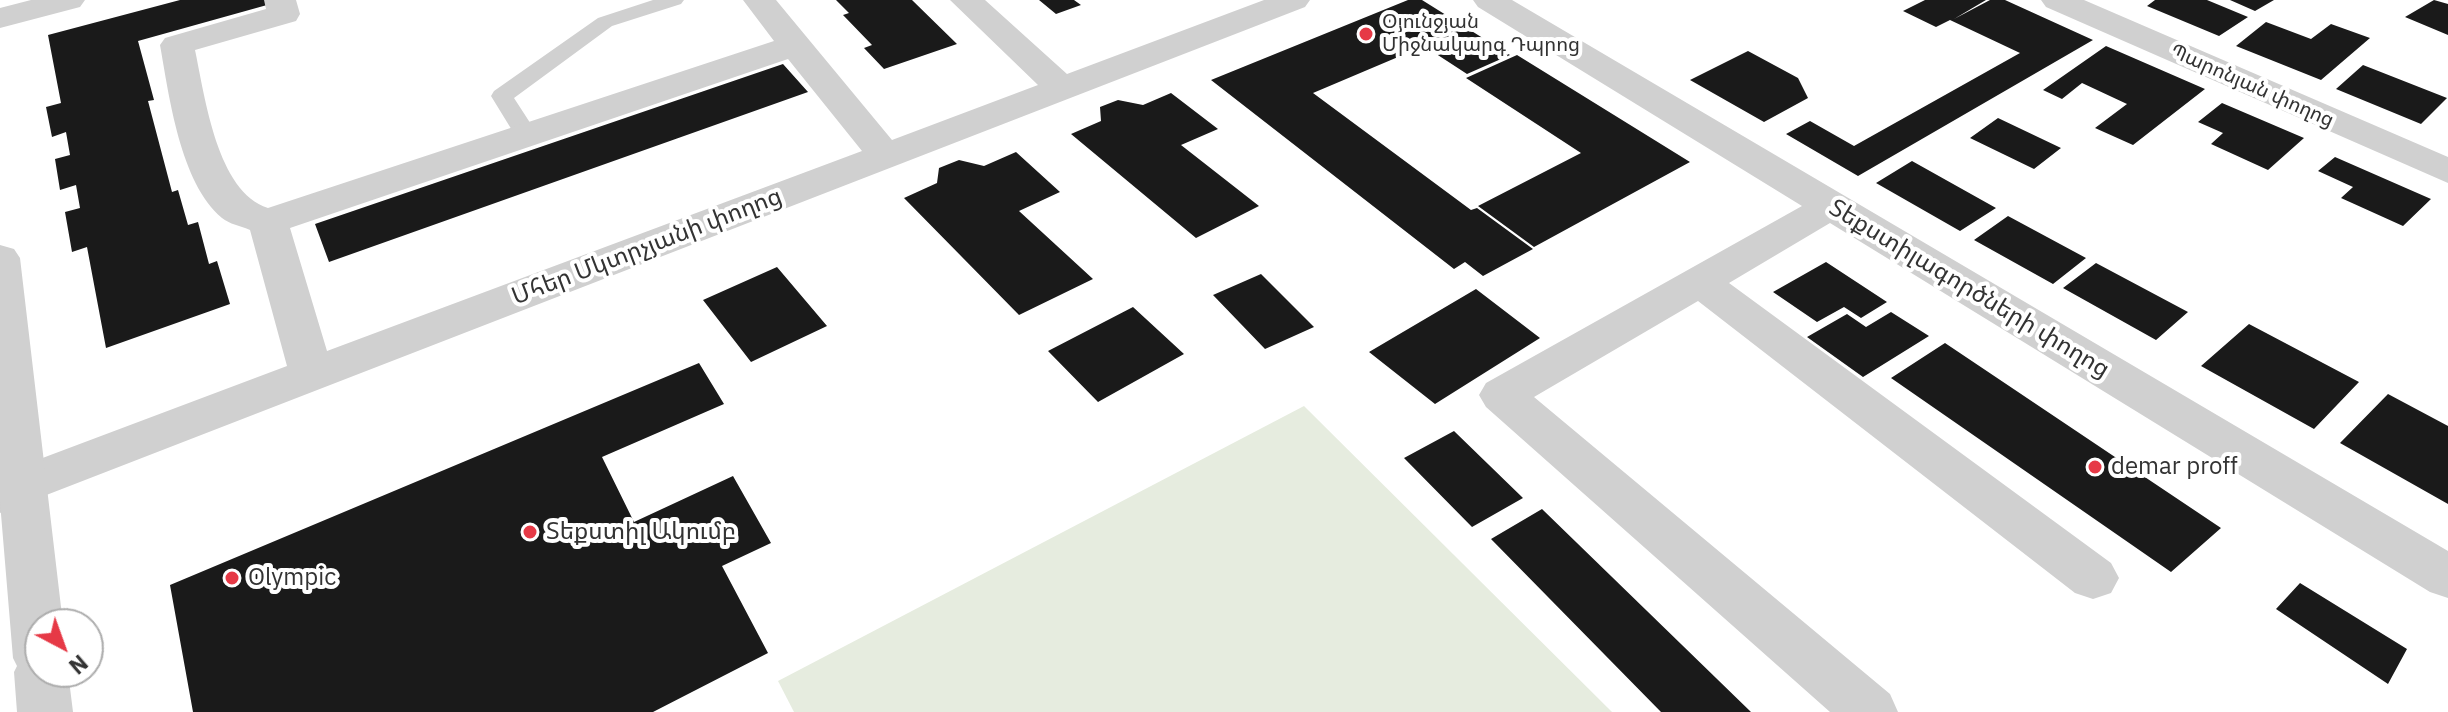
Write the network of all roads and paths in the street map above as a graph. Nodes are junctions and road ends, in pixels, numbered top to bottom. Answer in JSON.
{"nodes":[{"id":1,"x":69,"y":0,"type":"edge"},
{"id":2,"x":280,"y":0,"type":"edge"},
{"id":3,"x":674,"y":0,"type":"edge"},
{"id":4,"x":759,"y":0,"type":"edge"},
{"id":5,"x":966,"y":0,"type":"edge"},
{"id":6,"x":1294,"y":0,"type":"edge"},
{"id":7,"x":1489,"y":0,"type":"edge"},
{"id":8,"x":2057,"y":0,"type":"edge"},
{"id":9,"x":0,"y":18,"type":"edge"},
{"id":10,"x":795,"y":45,"type":"junction"},
{"id":11,"x":1062,"y":88,"type":"junction"},
{"id":12,"x":526,"y":135,"type":"junction"},
{"id":13,"x":885,"y":155,"type":"junction"},
{"id":14,"x":2448,"y":171,"type":"edge"},
{"id":15,"x":1831,"y":206,"type":"junction"},
{"id":16,"x":268,"y":222,"type":"junction"},
{"id":17,"x":0,"y":258,"type":"edge"},
{"id":18,"x":1699,"y":281,"type":"junction"},
{"id":19,"x":312,"y":375,"type":"junction"},
{"id":20,"x":11,"y":490,"type":"edge"},
{"id":21,"x":2448,"y":577,"type":"edge"},
{"id":22,"x":2093,"y":578,"type":"dead end"},
{"id":23,"x":31,"y":608,"type":"edge"},
{"id":24,"x":43,"y":688,"type":"edge"},
{"id":25,"x":45,"y":712,"type":"edge"},
{"id":26,"x":1870,"y":712,"type":"edge"}],
"edges":[{"from":1,"to":9,"type":"street"},
{"from":2,"to":16,"type":"street"},
{"from":3,"to":12,"type":"lane"},
{"from":4,"to":10,"type":"street"},
{"from":5,"to":11,"type":"street"},
{"from":6,"to":11,"type":"street","name":"Մհեր Մկտրչյանի փողոց"},
{"from":7,"to":15,"type":"street","name":"Տեքստիլագործների փողոց"},
{"from":8,"to":14,"type":"street","name":"Պարոնյան փողոց"},
{"from":10,"to":12,"type":"street"},
{"from":10,"to":13,"type":"street"},
{"from":11,"to":13,"type":"street","name":"Մհեր Մկտրչյանի փողոց"},
{"from":12,"to":16,"type":"street"},
{"from":13,"to":19,"type":"street","name":"Մհեր Մկտրչյանի փողոց"},
{"from":15,"to":18,"type":"street"},
{"from":15,"to":21,"type":"street","name":"Տեքստիլագործների փողոց"},
{"from":16,"to":19,"type":"street"},
{"from":17,"to":20,"type":"street"},
{"from":18,"to":22,"type":"street"},
{"from":18,"to":26,"type":"street"},
{"from":19,"to":20,"type":"street","name":"Մհեր Մկտրչյանի փողոց"},
{"from":20,"to":23,"type":"street"},
{"from":24,"to":25,"type":"street"}]}
